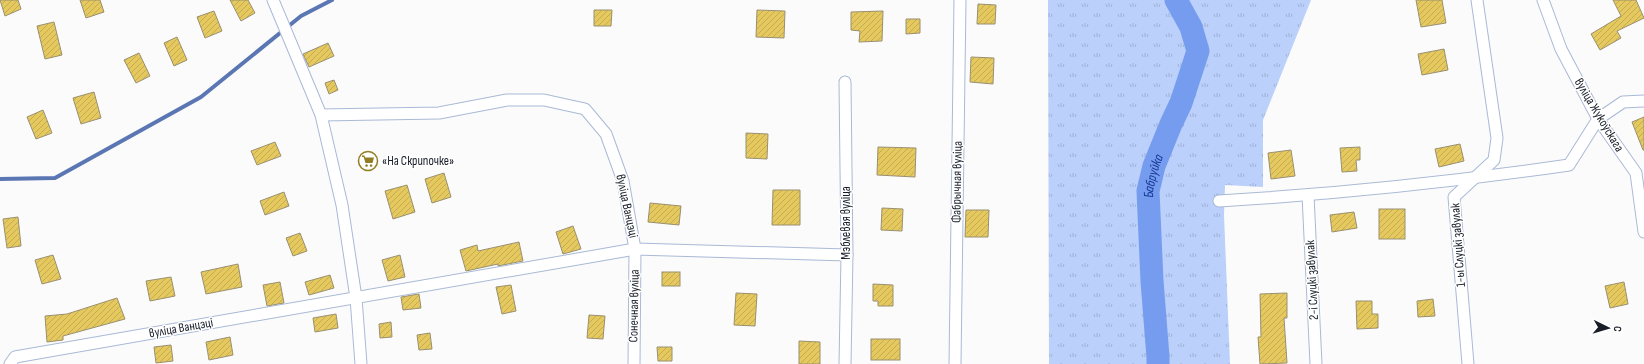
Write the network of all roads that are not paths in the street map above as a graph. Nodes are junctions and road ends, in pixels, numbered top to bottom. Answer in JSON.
{"nodes":[{"id":1,"x":273,"y":0,"type":"edge"},
{"id":2,"x":960,"y":0,"type":"edge"},
{"id":3,"x":1477,"y":0,"type":"edge"},
{"id":4,"x":1543,"y":0,"type":"edge"},
{"id":5,"x":845,"y":82,"type":"dead end"},
{"id":6,"x":1644,"y":101,"type":"edge"},
{"id":7,"x":321,"y":115,"type":"junction"},
{"id":8,"x":1598,"y":119,"type":"junction"},
{"id":9,"x":1474,"y":178,"type":"junction"},
{"id":10,"x":1308,"y":196,"type":"junction"},
{"id":11,"x":1218,"y":201,"type":"dead end"},
{"id":12,"x":1644,"y":232,"type":"edge"},
{"id":13,"x":635,"y":249,"type":"junction"},
{"id":14,"x":847,"y":255,"type":"junction"},
{"id":15,"x":356,"y":298,"type":"junction"},
{"id":16,"x":10,"y":364,"type":"edge"},
{"id":17,"x":361,"y":364,"type":"edge"},
{"id":18,"x":634,"y":364,"type":"edge"},
{"id":19,"x":845,"y":364,"type":"edge"},
{"id":20,"x":955,"y":364,"type":"edge"},
{"id":21,"x":1316,"y":364,"type":"edge"},
{"id":22,"x":1468,"y":364,"type":"edge"}],
"edges":[{"from":1,"to":7,"type":"street"},
{"from":2,"to":20,"type":"street","name":"Фабрычная вуліца"},
{"from":3,"to":9,"type":"street","name":"1-ы Слуцкі завулак"},
{"from":4,"to":8,"type":"street","name":"вуліца Жукоўскага"},
{"from":5,"to":14,"type":"street","name":"Мэблевая вуліца"},
{"from":6,"to":8,"type":"street"},
{"from":7,"to":13,"type":"street","name":"вуліца Ванцэці"},
{"from":7,"to":15,"type":"street"},
{"from":8,"to":9,"type":"street"},
{"from":8,"to":12,"type":"street","name":"вуліца Жукоўскага"},
{"from":9,"to":10,"type":"street"},
{"from":9,"to":22,"type":"street","name":"1-ы Слуцкі завулак"},
{"from":10,"to":11,"type":"street"},
{"from":10,"to":21,"type":"street","name":"2-і Слуцкі завулак"},
{"from":13,"to":14,"type":"street"},
{"from":13,"to":15,"type":"street","name":"вуліца Ванцэці"},
{"from":13,"to":18,"type":"street","name":"Сонечная вуліца"},
{"from":14,"to":19,"type":"street","name":"Мэблевая вуліца"},
{"from":15,"to":16,"type":"street","name":"вуліца Ванцэці"},
{"from":15,"to":17,"type":"street"}]}
